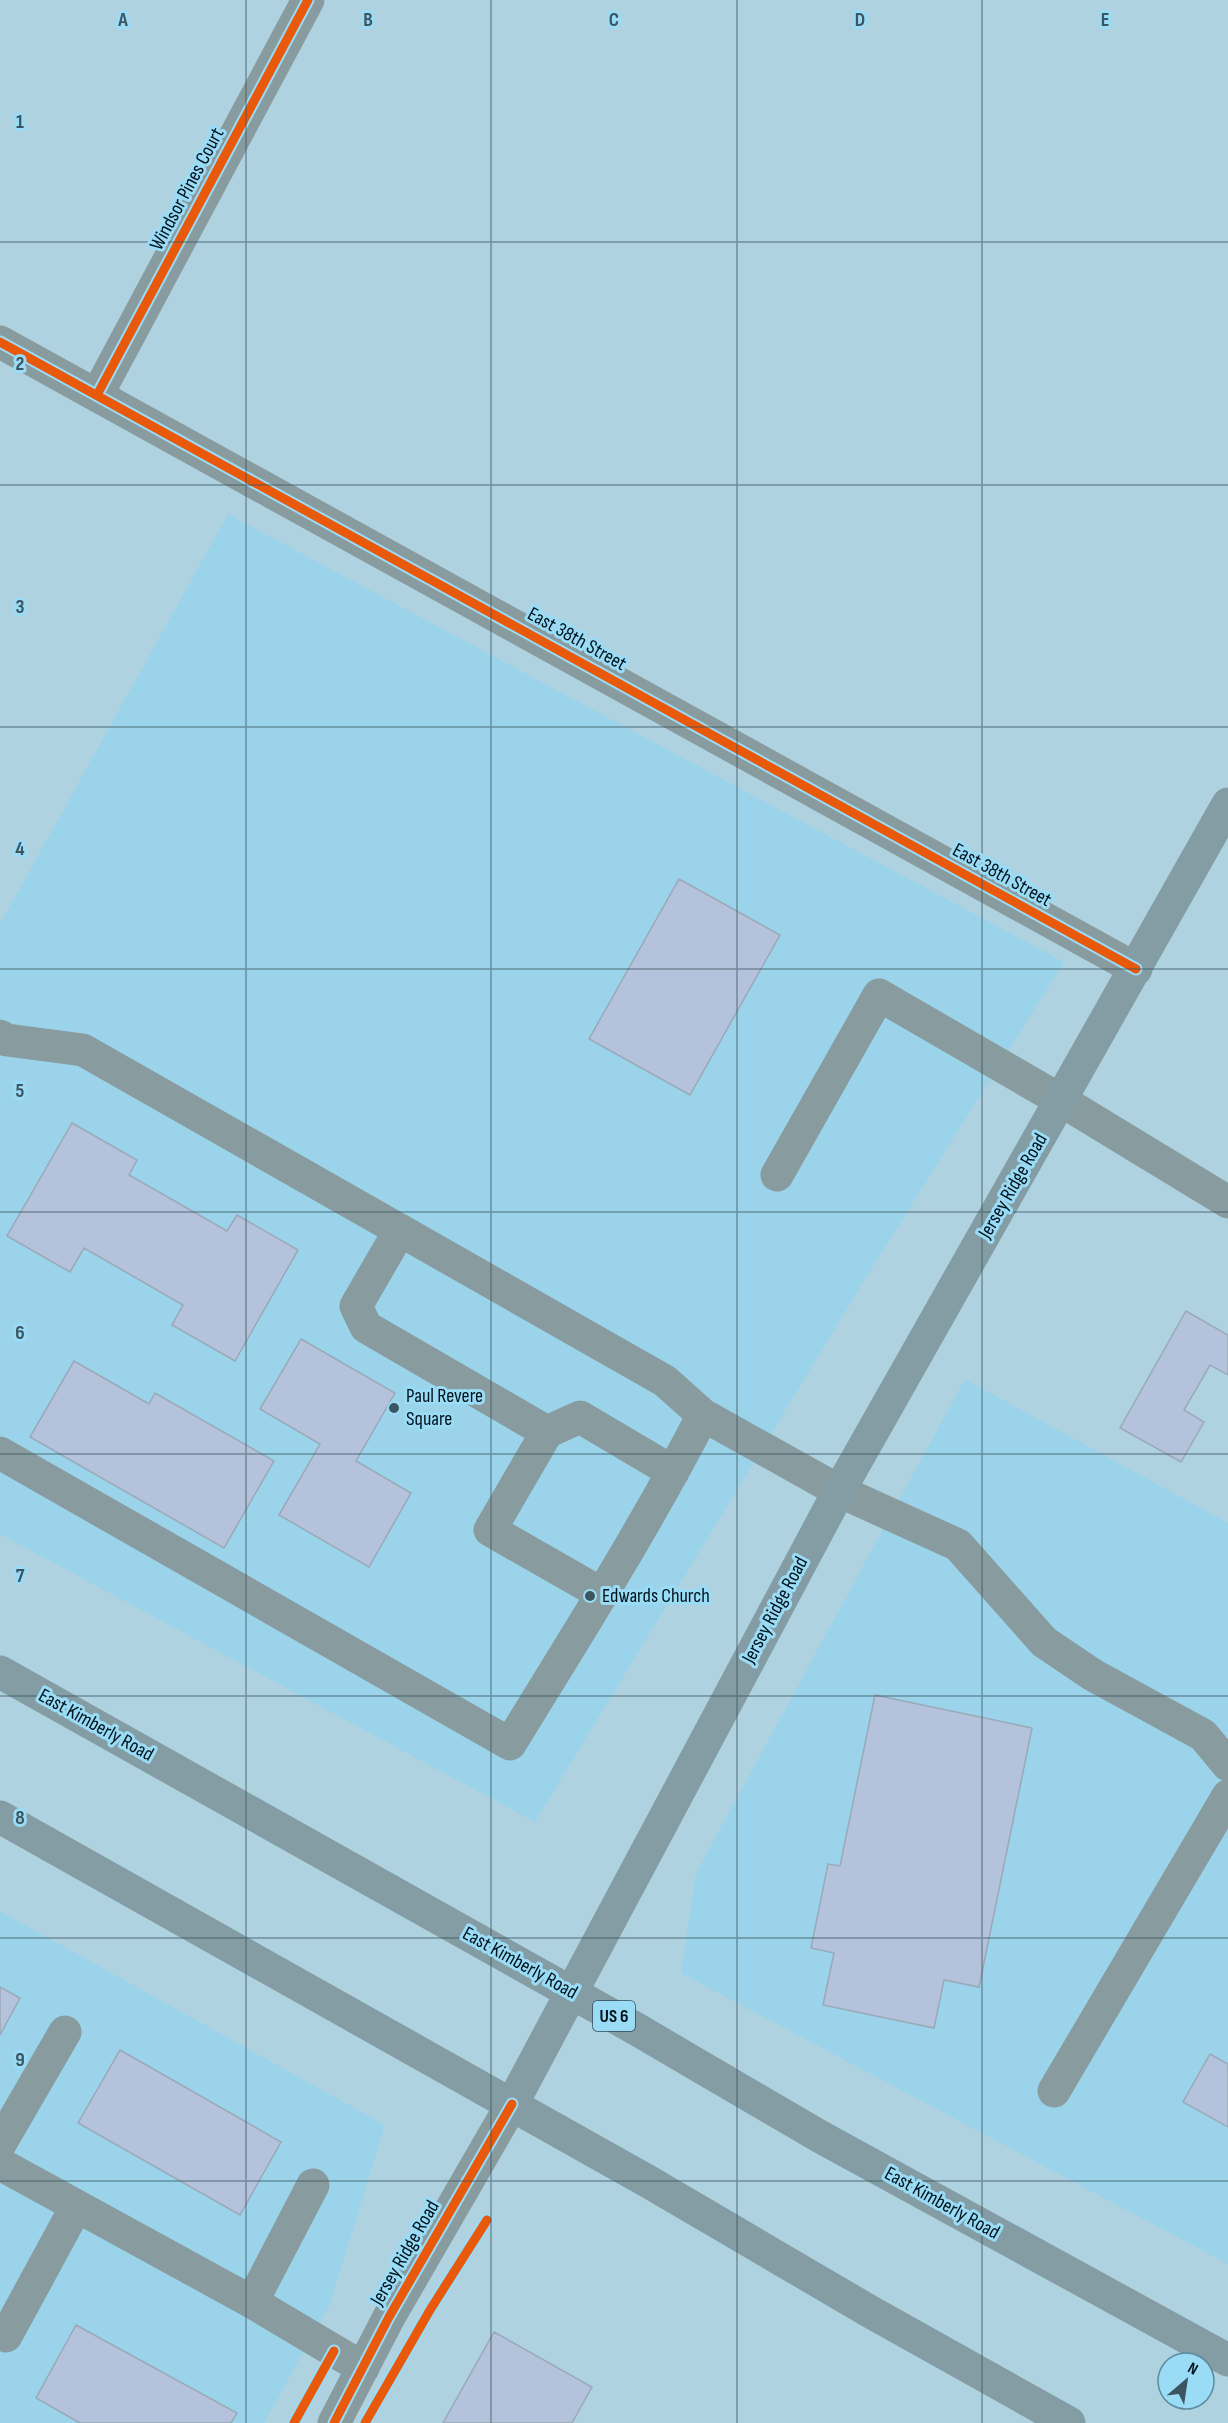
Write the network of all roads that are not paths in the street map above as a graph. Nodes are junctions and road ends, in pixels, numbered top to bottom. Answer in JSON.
{"nodes":[{"id":1,"x":308,"y":0,"type":"edge"},
{"id":2,"x":0,"y":342,"type":"edge"},
{"id":3,"x":97,"y":395,"type":"junction"},
{"id":4,"x":1228,"y":804,"type":"edge"},
{"id":5,"x":1136,"y":969,"type":"junction"},
{"id":6,"x":0,"y":1036,"type":"edge"},
{"id":7,"x":1062,"y":1101,"type":"junction"},
{"id":8,"x":777,"y":1175,"type":"dead end"},
{"id":9,"x":1228,"y":1202,"type":"edge"},
{"id":10,"x":400,"y":1230,"type":"junction"},
{"id":11,"x":703,"y":1415,"type":"junction"},
{"id":12,"x":547,"y":1432,"type":"junction"},
{"id":13,"x":0,"y":1453,"type":"edge"},
{"id":14,"x":674,"y":1472,"type":"junction"},
{"id":15,"x":839,"y":1491,"type":"junction"},
{"id":16,"x":602,"y":1594,"type":"junction"},
{"id":17,"x":0,"y":1672,"type":"edge"},
{"id":18,"x":1228,"y":1765,"type":"edge"},
{"id":19,"x":1228,"y":1796,"type":"edge"},
{"id":20,"x":0,"y":1817,"type":"edge"},
{"id":21,"x":571,"y":1992,"type":"junction"},
{"id":22,"x":65,"y":2032,"type":"dead end"},
{"id":23,"x":1054,"y":2091,"type":"dead end"},
{"id":24,"x":512,"y":2104,"type":"junction"},
{"id":25,"x":2,"y":2135,"type":"edge"},
{"id":26,"x":0,"y":2164,"type":"edge"},
{"id":27,"x":313,"y":2185,"type":"dead end"},
{"id":28,"x":76,"y":2207,"type":"junction"},
{"id":29,"x":252,"y":2302,"type":"junction"},
{"id":30,"x":6,"y":2336,"type":"dead end"},
{"id":31,"x":1228,"y":2360,"type":"edge"},
{"id":32,"x":363,"y":2368,"type":"junction"},
{"id":33,"x":334,"y":2423,"type":"edge"},
{"id":34,"x":1069,"y":2423,"type":"edge"}],
"edges":[{"from":1,"to":3,"type":"street","name":"Windsor Pines Court"},
{"from":2,"to":3,"type":"street","name":"East 38th Street"},
{"from":3,"to":5,"type":"street","name":"East 38th Street"},
{"from":4,"to":5,"type":"main road","name":"Jersey Ridge Road"},
{"from":5,"to":7,"type":"main road","name":"Jersey Ridge Road"},
{"from":6,"to":10,"type":"street"},
{"from":7,"to":8,"type":"street"},
{"from":7,"to":9,"type":"street"},
{"from":7,"to":15,"type":"main road","name":"Jersey Ridge Road"},
{"from":10,"to":11,"type":"street"},
{"from":10,"to":12,"type":"street"},
{"from":11,"to":14,"type":"street"},
{"from":11,"to":15,"type":"street"},
{"from":12,"to":14,"type":"street"},
{"from":12,"to":16,"type":"street"},
{"from":13,"to":16,"type":"street"},
{"from":14,"to":16,"type":"street"},
{"from":15,"to":18,"type":"street"},
{"from":15,"to":21,"type":"main road","name":"Jersey Ridge Road"},
{"from":17,"to":21,"type":"main road","name":"East Kimberly Road","number":"US 6"},
{"from":19,"to":23,"type":"street"},
{"from":20,"to":24,"type":"main road"},
{"from":21,"to":24,"type":"main road","name":"Jersey Ridge Road"},
{"from":21,"to":31,"type":"main road","name":"East Kimberly Road","number":"US 6"},
{"from":22,"to":25,"type":"street"},
{"from":24,"to":32,"type":"street","name":"Jersey Ridge Road"},
{"from":24,"to":34,"type":"main road"},
{"from":26,"to":28,"type":"street"},
{"from":27,"to":29,"type":"street"},
{"from":28,"to":29,"type":"street"},
{"from":28,"to":30,"type":"street"},
{"from":29,"to":32,"type":"street"},
{"from":32,"to":33,"type":"street","name":"Jersey Ridge Road"}]}
